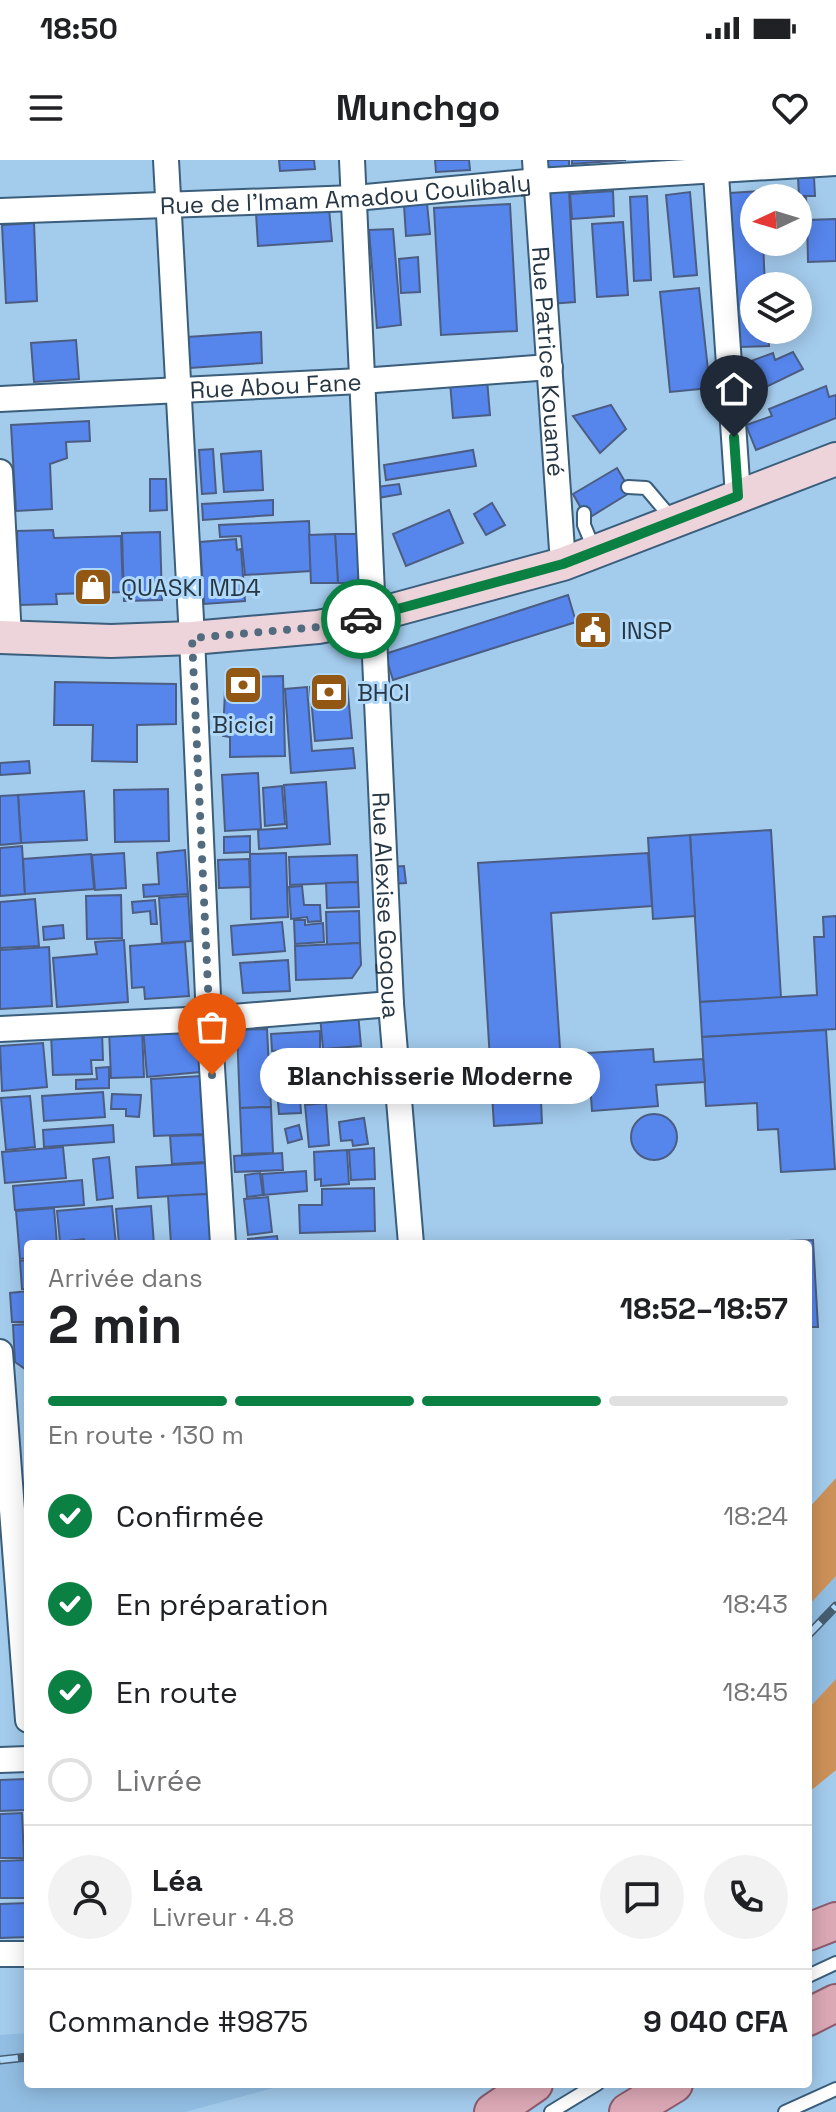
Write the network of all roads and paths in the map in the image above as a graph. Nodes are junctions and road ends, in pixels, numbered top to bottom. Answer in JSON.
{"nodes":[{"id":1,"x":166,"y":160,"type":"edge"},
{"id":2,"x":352,"y":160,"type":"edge"},
{"id":3,"x":836,"y":163,"type":"edge"},
{"id":4,"x":716,"y":166,"type":"edge"},
{"id":5,"x":536,"y":171,"type":"edge"},
{"id":6,"x":355,"y":198,"type":"junction"},
{"id":7,"x":170,"y":205,"type":"junction"},
{"id":8,"x":0,"y":211,"type":"edge"},
{"id":9,"x":550,"y":367,"type":"junction"},
{"id":10,"x":361,"y":381,"type":"junction"},
{"id":11,"x":177,"y":391,"type":"junction"},
{"id":12,"x":0,"y":399,"type":"edge"},
{"id":13,"x":836,"y":459,"type":"edge"},
{"id":14,"x":0,"y":472,"type":"edge"},
{"id":15,"x":628,"y":487,"type":"dead end"},
{"id":16,"x":738,"y":496,"type":"junction"},
{"id":17,"x":584,"y":513,"type":"dead end"},
{"id":18,"x":674,"y":521,"type":"junction"},
{"id":19,"x":595,"y":552,"type":"junction"},
{"id":20,"x":563,"y":564,"type":"junction"},
{"id":21,"x":372,"y":615,"type":"junction"},
{"id":22,"x":4,"y":637,"type":"edge"},
{"id":23,"x":192,"y":638,"type":"junction"},
{"id":24,"x":391,"y":1004,"type":"junction"},
{"id":25,"x":209,"y":1019,"type":"junction"},
{"id":26,"x":0,"y":1029,"type":"edge"},
{"id":27,"x":223,"y":1240,"type":"edge"},
{"id":28,"x":411,"y":1240,"type":"edge"},
{"id":29,"x":0,"y":1352,"type":"edge"},
{"id":30,"x":11,"y":1394,"type":"edge"},
{"id":31,"x":24,"y":1643,"type":"edge"},
{"id":32,"x":24,"y":1759,"type":"edge"},
{"id":33,"x":0,"y":1760,"type":"edge"},
{"id":34,"x":836,"y":1921,"type":"edge"},
{"id":35,"x":812,"y":1930,"type":"edge"},
{"id":36,"x":0,"y":1954,"type":"edge"},
{"id":37,"x":24,"y":1954,"type":"edge"},
{"id":38,"x":836,"y":1963,"type":"edge"},
{"id":39,"x":812,"y":1974,"type":"edge"},
{"id":40,"x":836,"y":2003,"type":"edge"},
{"id":41,"x":812,"y":2015,"type":"edge"},
{"id":42,"x":528,"y":2088,"type":"edge"},
{"id":43,"x":590,"y":2088,"type":"edge"},
{"id":44,"x":667,"y":2088,"type":"edge"},
{"id":45,"x":836,"y":2089,"type":"edge"},
{"id":46,"x":493,"y":2112,"type":"edge"},
{"id":47,"x":551,"y":2112,"type":"edge"},
{"id":48,"x":628,"y":2112,"type":"edge"},
{"id":49,"x":785,"y":2112,"type":"edge"}],
"edges":[{"from":1,"to":7,"type":"street"},
{"from":2,"to":6,"type":"street","name":"Rue Alexise Gogoua"},
{"from":3,"to":4,"type":"street","name":"Rue de l'Imam Amadou Coulibaly"},
{"from":4,"to":5,"type":"street","name":"Rue de l'Imam Amadou Coulibaly"},
{"from":4,"to":16,"type":"street"},
{"from":5,"to":6,"type":"street","name":"Rue de l'Imam Amadou Coulibaly"},
{"from":5,"to":9,"type":"street","name":"Rue Patrice Kouamé"},
{"from":6,"to":7,"type":"street","name":"Rue de l'Imam Amadou Coulibaly"},
{"from":6,"to":10,"type":"street","name":"Rue Alexise Gogoua"},
{"from":7,"to":8,"type":"street","name":"Rue de l'Imam Amadou Coulibaly"},
{"from":7,"to":11,"type":"street"},
{"from":9,"to":10,"type":"street","name":"Rue Abou Fane"},
{"from":9,"to":20,"type":"street","name":"Rue Patrice Kouamé"},
{"from":10,"to":11,"type":"street","name":"Rue Abou Fane"},
{"from":10,"to":21,"type":"street","name":"Rue Alexise Gogoua"},
{"from":11,"to":12,"type":"street","name":"Rue Abou Fane"},
{"from":11,"to":23,"type":"street"},
{"from":13,"to":16,"type":"main road"},
{"from":14,"to":22,"type":"street"},
{"from":15,"to":18,"type":"lane"},
{"from":16,"to":18,"type":"main road"},
{"from":17,"to":19,"type":"lane"},
{"from":18,"to":19,"type":"main road"},
{"from":19,"to":20,"type":"main road"},
{"from":20,"to":21,"type":"main road"},
{"from":21,"to":23,"type":"main road"},
{"from":21,"to":24,"type":"street","name":"Rue Alexise Gogoua"},
{"from":22,"to":23,"type":"main road"},
{"from":23,"to":25,"type":"street"},
{"from":24,"to":25,"type":"street"},
{"from":24,"to":28,"type":"street","name":"Rue Alexise Gogoua"},
{"from":25,"to":26,"type":"street"},
{"from":25,"to":27,"type":"street"},
{"from":29,"to":30,"type":"street"},
{"from":30,"to":31,"type":"street"},
{"from":32,"to":33,"type":"street"},
{"from":34,"to":35,"type":"main road"},
{"from":36,"to":37,"type":"street"},
{"from":38,"to":39,"type":"lane"},
{"from":40,"to":41,"type":"main road"},
{"from":42,"to":46,"type":"main road"},
{"from":43,"to":47,"type":"lane"},
{"from":44,"to":48,"type":"main road"},
{"from":45,"to":49,"type":"lane"}]}
